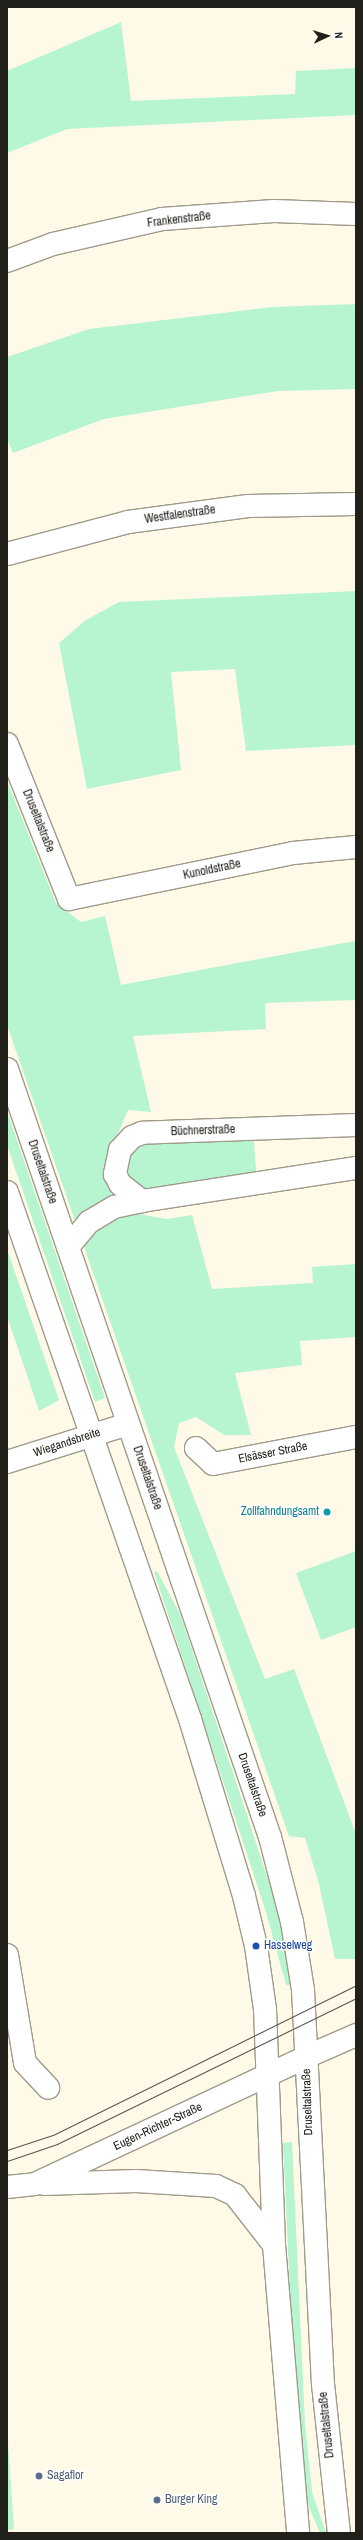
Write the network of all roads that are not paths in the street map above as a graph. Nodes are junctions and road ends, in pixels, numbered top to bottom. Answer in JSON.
{"nodes":[{"id":1,"x":356,"y":214,"type":"edge"},
{"id":2,"x":7,"y":261,"type":"edge"},
{"id":3,"x":356,"y":504,"type":"edge"},
{"id":4,"x":7,"y":554,"type":"edge"},
{"id":5,"x":7,"y":744,"type":"edge"},
{"id":6,"x":356,"y":848,"type":"edge"},
{"id":7,"x":68,"y":899,"type":"joint"},
{"id":8,"x":7,"y":1069,"type":"edge"},
{"id":9,"x":356,"y":1125,"type":"edge"},
{"id":10,"x":356,"y":1168,"type":"edge"},
{"id":11,"x":7,"y":1192,"type":"edge"},
{"id":12,"x":142,"y":1200,"type":"junction"},
{"id":13,"x":68,"y":1247,"type":"junction"},
{"id":14,"x":128,"y":1424,"type":"junction"},
{"id":15,"x":91,"y":1435,"type":"junction"},
{"id":16,"x":356,"y":1437,"type":"edge"},
{"id":17,"x":196,"y":1448,"type":"dead end"},
{"id":18,"x":7,"y":1462,"type":"edge"},
{"id":19,"x":7,"y":1955,"type":"edge"},
{"id":20,"x":356,"y":2035,"type":"edge"},
{"id":21,"x":306,"y":2057,"type":"junction"},
{"id":22,"x":268,"y":2075,"type":"junction"},
{"id":23,"x":48,"y":2088,"type":"dead end"},
{"id":24,"x":35,"y":2184,"type":"junction"},
{"id":25,"x":7,"y":2187,"type":"edge"},
{"id":26,"x":274,"y":2245,"type":"junction"},
{"id":27,"x":298,"y":2533,"type":"edge"},
{"id":28,"x":339,"y":2533,"type":"edge"}],
"edges":[{"from":1,"to":2,"type":"main road","name":"Frankenstraße"},
{"from":3,"to":4,"type":"main road","name":"Westfalenstraße"},
{"from":5,"to":7,"type":"main road","name":"Druseltalstraße"},
{"from":6,"to":7,"type":"main road","name":"Kunoldstraße"},
{"from":8,"to":13,"type":"main road","name":"Druseltalstraße"},
{"from":9,"to":12,"type":"main road","name":"Büchnerstraße"},
{"from":10,"to":12,"type":"main road"},
{"from":11,"to":15,"type":"main road"},
{"from":12,"to":13,"type":"main road"},
{"from":13,"to":14,"type":"main road","name":"Druseltalstraße"},
{"from":14,"to":15,"type":"main road","name":"Wiegandsbreite"},
{"from":14,"to":21,"type":"main road","name":"Druseltalstraße"},
{"from":15,"to":18,"type":"main road","name":"Wiegandsbreite"},
{"from":15,"to":22,"type":"main road"},
{"from":16,"to":17,"type":"main road","name":"Elsässer Straße"},
{"from":19,"to":23,"type":"main road"},
{"from":20,"to":21,"type":"main road"},
{"from":21,"to":22,"type":"main road","name":"Eugen-Richter-Straße"},
{"from":21,"to":28,"type":"main road","name":"Druseltalstraße"},
{"from":22,"to":24,"type":"main road","name":"Eugen-Richter-Straße"},
{"from":22,"to":26,"type":"main road"},
{"from":24,"to":25,"type":"main road","name":"Eugen-Richter-Straße"},
{"from":24,"to":26,"type":"main road"},
{"from":26,"to":27,"type":"main road"}]}
